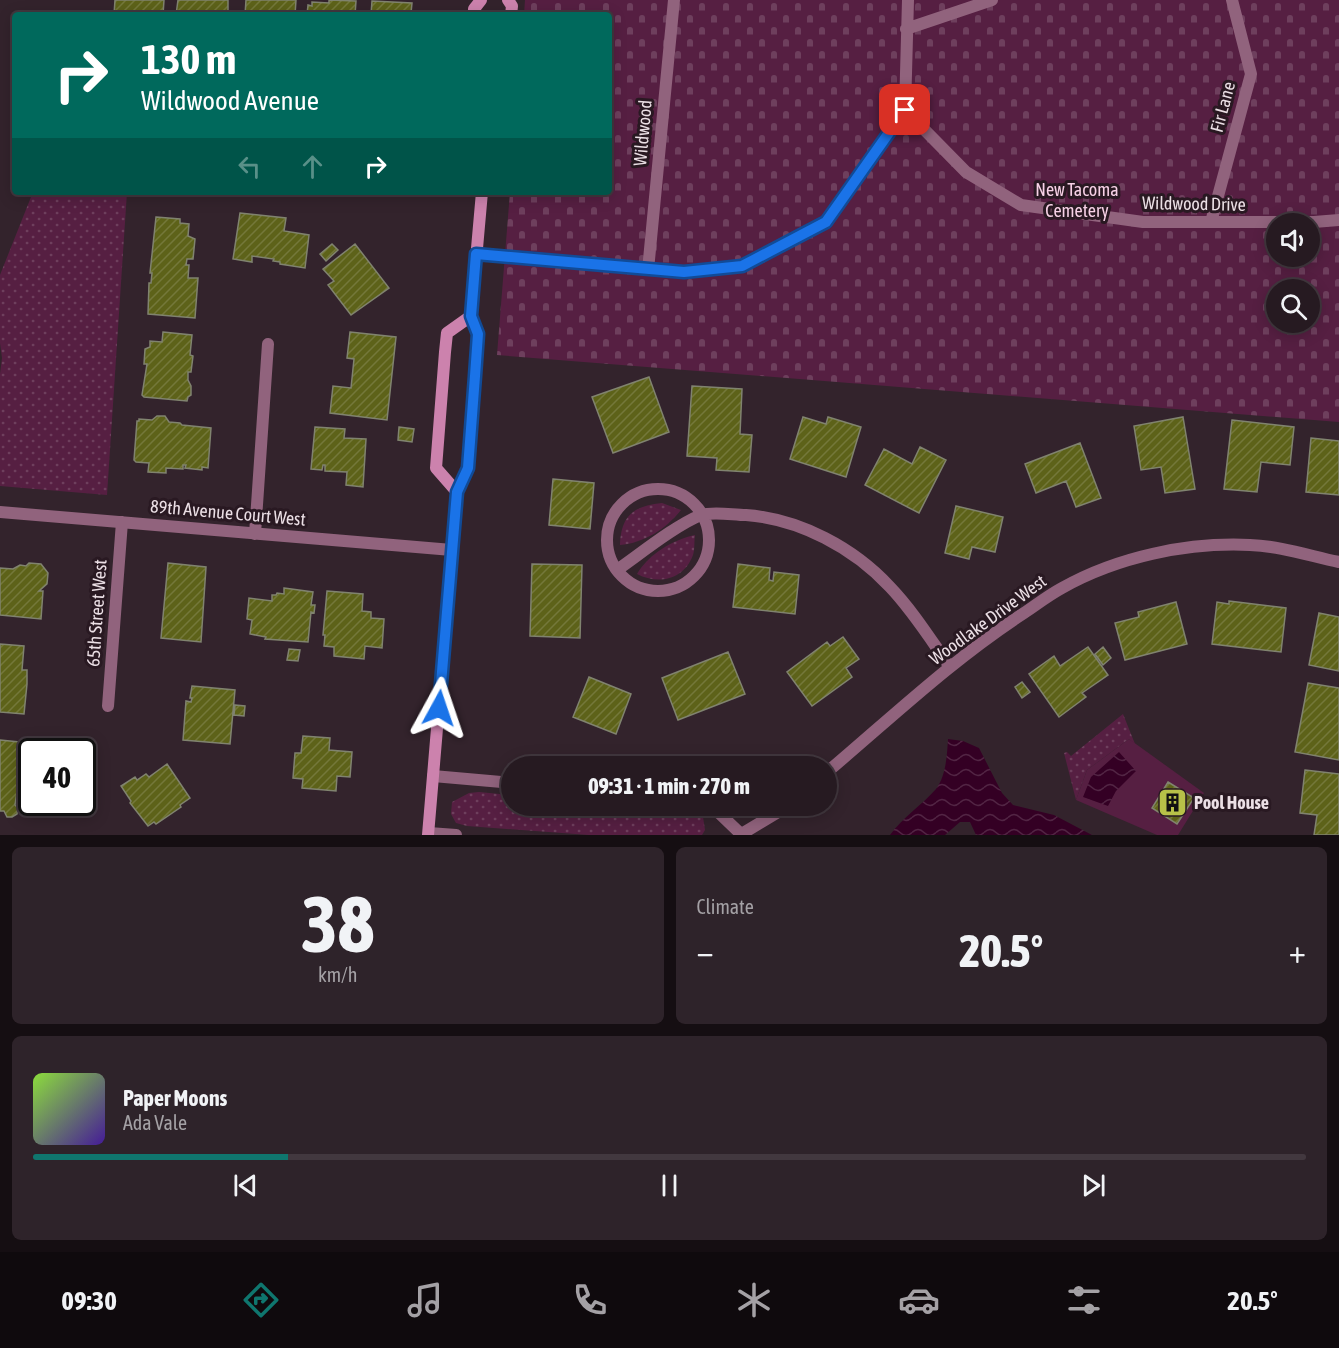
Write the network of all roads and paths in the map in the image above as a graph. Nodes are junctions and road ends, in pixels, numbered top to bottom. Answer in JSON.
{"nodes":[{"id":1,"x":482,"y":0,"type":"edge"},
{"id":2,"x":674,"y":0,"type":"edge"},
{"id":3,"x":908,"y":0,"type":"edge"},
{"id":4,"x":992,"y":0,"type":"edge"},
{"id":5,"x":1232,"y":0,"type":"edge"},
{"id":6,"x":474,"y":12,"type":"edge"},
{"id":7,"x":906,"y":29,"type":"junction"},
{"id":8,"x":905,"y":110,"type":"junction"},
{"id":9,"x":482,"y":195,"type":"edge"},
{"id":10,"x":1339,"y":220,"type":"edge"},
{"id":11,"x":1211,"y":222,"type":"junction"},
{"id":12,"x":476,"y":254,"type":"junction"},
{"id":13,"x":648,"y":270,"type":"junction"},
{"id":14,"x":471,"y":316,"type":"junction"},
{"id":15,"x":268,"y":344,"type":"dead end"},
{"id":16,"x":457,"y":492,"type":"junction"},
{"id":17,"x":0,"y":512,"type":"edge"},
{"id":18,"x":702,"y":515,"type":"junction"},
{"id":19,"x":122,"y":522,"type":"junction"},
{"id":20,"x":255,"y":534,"type":"junction"},
{"id":21,"x":452,"y":550,"type":"junction"},
{"id":22,"x":1339,"y":562,"type":"edge"},
{"id":23,"x":617,"y":570,"type":"junction"},
{"id":24,"x":950,"y":667,"type":"junction"},
{"id":25,"x":108,"y":706,"type":"dead end"},
{"id":26,"x":837,"y":764,"type":"edge"},
{"id":27,"x":434,"y":776,"type":"junction"},
{"id":28,"x":501,"y":782,"type":"edge"},
{"id":29,"x":722,"y":816,"type":"edge"},
{"id":30,"x":772,"y":816,"type":"edge"},
{"id":31,"x":428,"y":834,"type":"edge"},
{"id":32,"x":456,"y":835,"type":"edge"},
{"id":33,"x":741,"y":835,"type":"edge"}],
"edges":[{"from":1,"to":6,"type":"street"},
{"from":2,"to":13,"type":"street","name":"Wildwood"},
{"from":3,"to":7,"type":"street"},
{"from":4,"to":7,"type":"street"},
{"from":5,"to":11,"type":"street","name":"Fir Lane"},
{"from":7,"to":8,"type":"street"},
{"from":8,"to":11,"type":"street","name":"Wildwood Drive"},
{"from":8,"to":13,"type":"street"},
{"from":9,"to":12,"type":"street"},
{"from":10,"to":11,"type":"street","name":"Wildwood Drive"},
{"from":12,"to":13,"type":"street"},
{"from":12,"to":14,"type":"street"},
{"from":14,"to":16,"type":"street"},
{"from":14,"to":16,"type":"street"},
{"from":15,"to":20,"type":"street"},
{"from":16,"to":21,"type":"street"},
{"from":17,"to":19,"type":"street","name":"89th Avenue Court West"},
{"from":18,"to":23,"type":"street"},
{"from":18,"to":23,"type":"street"},
{"from":18,"to":23,"type":"street"},
{"from":18,"to":24,"type":"street"},
{"from":19,"to":20,"type":"street","name":"89th Avenue Court West"},
{"from":19,"to":25,"type":"street","name":"65th Street West"},
{"from":20,"to":21,"type":"street","name":"89th Avenue Court West"},
{"from":21,"to":27,"type":"street"},
{"from":22,"to":24,"type":"street","name":"Woodlake Drive West"},
{"from":24,"to":26,"type":"street","name":"Woodlake Drive West"},
{"from":27,"to":28,"type":"street"},
{"from":27,"to":31,"type":"street"},
{"from":29,"to":33,"type":"street"},
{"from":30,"to":33,"type":"street"},
{"from":31,"to":32,"type":"street"}]}
